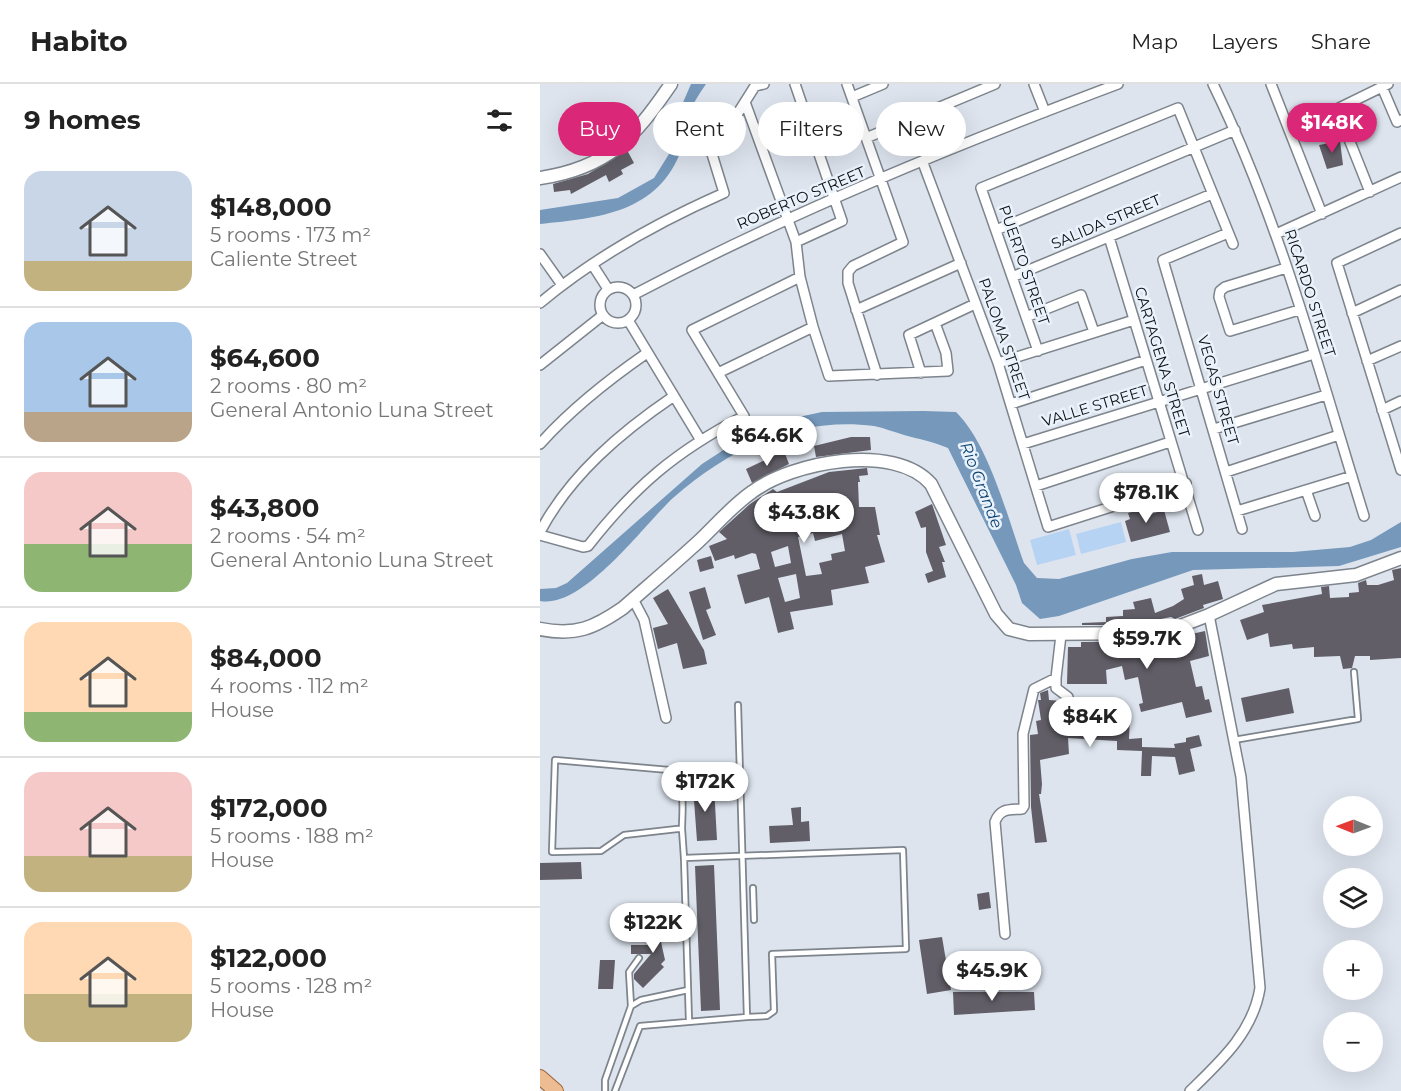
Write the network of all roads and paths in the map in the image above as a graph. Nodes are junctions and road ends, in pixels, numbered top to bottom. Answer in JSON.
{"nodes":[{"id":1,"x":671,"y":84,"type":"edge"},
{"id":2,"x":764,"y":84,"type":"edge"},
{"id":3,"x":795,"y":84,"type":"edge"},
{"id":4,"x":847,"y":84,"type":"edge"},
{"id":5,"x":883,"y":84,"type":"edge"},
{"id":6,"x":995,"y":84,"type":"edge"},
{"id":7,"x":1034,"y":84,"type":"edge"},
{"id":8,"x":1118,"y":84,"type":"edge"},
{"id":9,"x":1213,"y":84,"type":"edge"},
{"id":10,"x":1271,"y":84,"type":"edge"},
{"id":11,"x":1385,"y":85,"type":"edge"},
{"id":12,"x":852,"y":97,"type":"junction"},
{"id":13,"x":745,"y":102,"type":"edge"},
{"id":14,"x":746,"y":105,"type":"edge"},
{"id":15,"x":1045,"y":112,"type":"junction"},
{"id":16,"x":1401,"y":120,"type":"edge"},
{"id":17,"x":1235,"y":130,"type":"junction"},
{"id":18,"x":866,"y":138,"type":"junction"},
{"id":19,"x":1194,"y":149,"type":"junction"},
{"id":20,"x":713,"y":156,"type":"edge"},
{"id":21,"x":923,"y":163,"type":"junction"},
{"id":22,"x":1401,"y":177,"type":"edge"},
{"id":23,"x":540,"y":178,"type":"edge"},
{"id":24,"x":881,"y":180,"type":"junction"},
{"id":25,"x":1370,"y":192,"type":"junction"},
{"id":26,"x":1212,"y":194,"type":"junction"},
{"id":27,"x":834,"y":199,"type":"junction"},
{"id":28,"x":1322,"y":214,"type":"junction"},
{"id":29,"x":787,"y":218,"type":"junction"},
{"id":30,"x":996,"y":230,"type":"junction"},
{"id":31,"x":1228,"y":233,"type":"junction"},
{"id":32,"x":1401,"y":233,"type":"edge"},
{"id":33,"x":1276,"y":234,"type":"junction"},
{"id":34,"x":1109,"y":237,"type":"junction"},
{"id":35,"x":796,"y":242,"type":"junction"},
{"id":36,"x":1233,"y":244,"type":"dead end"},
{"id":37,"x":540,"y":254,"type":"edge"},
{"id":38,"x":961,"y":263,"type":"junction"},
{"id":39,"x":592,"y":264,"type":"junction"},
{"id":40,"x":1286,"y":268,"type":"junction"},
{"id":41,"x":800,"y":277,"type":"junction"},
{"id":42,"x":1012,"y":277,"type":"junction"},
{"id":43,"x":562,"y":285,"type":"junction"},
{"id":44,"x":608,"y":289,"type":"junction"},
{"id":45,"x":1401,"y":290,"type":"edge"},
{"id":46,"x":633,"y":295,"type":"junction"},
{"id":47,"x":540,"y":303,"type":"edge"},
{"id":48,"x":975,"y":304,"type":"junction"},
{"id":49,"x":856,"y":310,"type":"junction"},
{"id":50,"x":1299,"y":310,"type":"junction"},
{"id":51,"x":1352,"y":313,"type":"junction"},
{"id":52,"x":603,"y":315,"type":"junction"},
{"id":53,"x":1026,"y":317,"type":"junction"},
{"id":54,"x":628,"y":320,"type":"junction"},
{"id":55,"x":1134,"y":320,"type":"junction"},
{"id":56,"x":935,"y":322,"type":"junction"},
{"id":57,"x":813,"y":327,"type":"junction"},
{"id":58,"x":1094,"y":332,"type":"junction"},
{"id":59,"x":1401,"y":346,"type":"edge"},
{"id":60,"x":1038,"y":351,"type":"junction"},
{"id":61,"x":647,"y":353,"type":"junction"},
{"id":62,"x":1314,"y":354,"type":"junction"},
{"id":63,"x":1146,"y":360,"type":"junction"},
{"id":64,"x":1367,"y":361,"type":"junction"},
{"id":65,"x":998,"y":363,"type":"junction"},
{"id":66,"x":540,"y":365,"type":"edge"},
{"id":67,"x":718,"y":373,"type":"junction"},
{"id":68,"x":921,"y":373,"type":"junction"},
{"id":69,"x":877,"y":375,"type":"junction"},
{"id":70,"x":1202,"y":389,"type":"junction"},
{"id":71,"x":1326,"y":395,"type":"junction"},
{"id":72,"x":674,"y":396,"type":"junction"},
{"id":73,"x":1401,"y":401,"type":"edge"},
{"id":74,"x":1159,"y":403,"type":"junction"},
{"id":75,"x":1011,"y":404,"type":"junction"},
{"id":76,"x":1382,"y":410,"type":"junction"},
{"id":77,"x":1214,"y":429,"type":"junction"},
{"id":78,"x":1339,"y":435,"type":"junction"},
{"id":79,"x":700,"y":439,"type":"junction"},
{"id":80,"x":1170,"y":442,"type":"junction"},
{"id":81,"x":540,"y":444,"type":"edge"},
{"id":82,"x":1023,"y":444,"type":"junction"},
{"id":83,"x":1399,"y":456,"type":"edge"},
{"id":84,"x":1401,"y":470,"type":"edge"},
{"id":85,"x":1226,"y":472,"type":"junction"},
{"id":86,"x":1352,"y":476,"type":"junction"},
{"id":87,"x":1185,"y":483,"type":"junction"},
{"id":88,"x":1036,"y":486,"type":"junction"},
{"id":89,"x":1306,"y":490,"type":"junction"},
{"id":90,"x":1237,"y":511,"type":"junction"},
{"id":91,"x":1315,"y":516,"type":"dead end"},
{"id":92,"x":1364,"y":516,"type":"dead end"},
{"id":93,"x":1242,"y":528,"type":"dead end"},
{"id":94,"x":1198,"y":530,"type":"dead end"},
{"id":95,"x":540,"y":533,"type":"edge"},
{"id":96,"x":1401,"y":558,"type":"edge"},
{"id":97,"x":633,"y":599,"type":"junction"},
{"id":98,"x":1209,"y":615,"type":"junction"},
{"id":99,"x":540,"y":629,"type":"edge"},
{"id":100,"x":1061,"y":635,"type":"junction"},
{"id":101,"x":1354,"y":672,"type":"dead end"},
{"id":102,"x":1056,"y":678,"type":"junction"},
{"id":103,"x":738,"y":705,"type":"dead end"},
{"id":104,"x":666,"y":718,"type":"dead end"},
{"id":105,"x":1071,"y":727,"type":"dead end"},
{"id":106,"x":1234,"y":740,"type":"junction"},
{"id":107,"x":682,"y":829,"type":"junction"},
{"id":108,"x":743,"y":856,"type":"junction"},
{"id":109,"x":684,"y":858,"type":"junction"},
{"id":110,"x":753,"y":888,"type":"dead end"},
{"id":111,"x":754,"y":920,"type":"dead end"},
{"id":112,"x":1005,"y":934,"type":"dead end"},
{"id":113,"x":639,"y":958,"type":"dead end"},
{"id":114,"x":688,"y":990,"type":"junction"},
{"id":115,"x":631,"y":1006,"type":"junction"},
{"id":116,"x":747,"y":1017,"type":"junction"},
{"id":117,"x":689,"y":1021,"type":"junction"},
{"id":118,"x":540,"y":1077,"type":"edge"},
{"id":119,"x":556,"y":1091,"type":"edge"},
{"id":120,"x":605,"y":1091,"type":"edge"},
{"id":121,"x":615,"y":1091,"type":"edge"},
{"id":122,"x":1190,"y":1091,"type":"edge"}],
"edges":[{"from":1,"to":23,"type":"main road"},
{"from":2,"to":13,"type":"street"},
{"from":3,"to":27,"type":"street"},
{"from":4,"to":12,"type":"street"},
{"from":5,"to":12,"type":"street"},
{"from":6,"to":18,"type":"street"},
{"from":7,"to":15,"type":"street"},
{"from":8,"to":15,"type":"street","name":"ROBERTO STREET"},
{"from":9,"to":17,"type":"street","name":"RICARDO STREET"},
{"from":10,"to":28,"type":"street"},
{"from":11,"to":16,"type":"street"},
{"from":11,"to":25,"type":"street"},
{"from":12,"to":18,"type":"street"},
{"from":14,"to":29,"type":"street"},
{"from":15,"to":21,"type":"street","name":"ROBERTO STREET"},
{"from":17,"to":19,"type":"street"},
{"from":17,"to":33,"type":"street","name":"RICARDO STREET"},
{"from":18,"to":24,"type":"street"},
{"from":19,"to":26,"type":"street"},
{"from":19,"to":30,"type":"street"},
{"from":19,"to":30,"type":"street","name":"PUERTO STREET"},
{"from":20,"to":39,"type":"street"},
{"from":21,"to":24,"type":"street","name":"ROBERTO STREET"},
{"from":21,"to":38,"type":"street","name":"PALOMA STREET"},
{"from":22,"to":25,"type":"street"},
{"from":24,"to":27,"type":"street","name":"ROBERTO STREET"},
{"from":24,"to":49,"type":"street"},
{"from":25,"to":28,"type":"street"},
{"from":26,"to":31,"type":"street"},
{"from":26,"to":34,"type":"street","name":"SALIDA STREET"},
{"from":27,"to":29,"type":"street","name":"ROBERTO STREET"},
{"from":27,"to":35,"type":"street"},
{"from":28,"to":33,"type":"street"},
{"from":29,"to":35,"type":"street"},
{"from":29,"to":46,"type":"street","name":"ROBERTO STREET"},
{"from":30,"to":42,"type":"street","name":"PUERTO STREET"},
{"from":31,"to":36,"type":"street"},
{"from":31,"to":70,"type":"street","name":"VEGAS STREET"},
{"from":32,"to":51,"type":"street"},
{"from":33,"to":40,"type":"street","name":"RICARDO STREET"},
{"from":34,"to":42,"type":"street","name":"SALIDA STREET"},
{"from":34,"to":55,"type":"street","name":"CARTAGENA STREET"},
{"from":35,"to":41,"type":"street"},
{"from":37,"to":43,"type":"street"},
{"from":38,"to":48,"type":"street","name":"PALOMA STREET"},
{"from":38,"to":49,"type":"street"},
{"from":39,"to":43,"type":"street"},
{"from":39,"to":44,"type":"street"},
{"from":40,"to":50,"type":"street","name":"RICARDO STREET"},
{"from":40,"to":50,"type":"street"},
{"from":41,"to":57,"type":"street"},
{"from":41,"to":67,"type":"street"},
{"from":42,"to":53,"type":"street","name":"PUERTO STREET"},
{"from":43,"to":47,"type":"street"},
{"from":44,"to":46,"type":"street"},
{"from":44,"to":52,"type":"street"},
{"from":45,"to":51,"type":"street"},
{"from":46,"to":54,"type":"street"},
{"from":48,"to":56,"type":"street"},
{"from":48,"to":65,"type":"street","name":"PALOMA STREET"},
{"from":49,"to":69,"type":"street"},
{"from":50,"to":62,"type":"street","name":"RICARDO STREET"},
{"from":51,"to":64,"type":"street"},
{"from":52,"to":54,"type":"street"},
{"from":52,"to":66,"type":"street"},
{"from":53,"to":58,"type":"street"},
{"from":53,"to":60,"type":"street","name":"PUERTO STREET"},
{"from":54,"to":61,"type":"street"},
{"from":55,"to":58,"type":"street"},
{"from":55,"to":63,"type":"street","name":"CARTAGENA STREET"},
{"from":56,"to":68,"type":"street"},
{"from":56,"to":68,"type":"street"},
{"from":57,"to":67,"type":"street"},
{"from":57,"to":69,"type":"street"},
{"from":58,"to":60,"type":"street"},
{"from":59,"to":64,"type":"street"},
{"from":60,"to":65,"type":"street"},
{"from":61,"to":72,"type":"street"},
{"from":61,"to":81,"type":"street"},
{"from":62,"to":70,"type":"street","name":"VALLE STREET"},
{"from":62,"to":71,"type":"street","name":"RICARDO STREET"},
{"from":63,"to":74,"type":"street","name":"CARTAGENA STREET"},
{"from":63,"to":75,"type":"street"},
{"from":64,"to":76,"type":"street"},
{"from":65,"to":75,"type":"street","name":"PALOMA STREET"},
{"from":67,"to":79,"type":"street"},
{"from":68,"to":69,"type":"street"},
{"from":70,"to":74,"type":"street","name":"VALLE STREET"},
{"from":70,"to":77,"type":"street","name":"VEGAS STREET"},
{"from":71,"to":77,"type":"street"},
{"from":71,"to":78,"type":"street","name":"RICARDO STREET"},
{"from":72,"to":79,"type":"street"},
{"from":72,"to":95,"type":"street"},
{"from":73,"to":76,"type":"street"},
{"from":74,"to":80,"type":"street","name":"CARTAGENA STREET"},
{"from":74,"to":82,"type":"street","name":"VALLE STREET"},
{"from":75,"to":82,"type":"street","name":"PALOMA STREET"},
{"from":76,"to":83,"type":"street"},
{"from":77,"to":85,"type":"street","name":"VEGAS STREET"},
{"from":78,"to":85,"type":"street"},
{"from":78,"to":86,"type":"street","name":"RICARDO STREET"},
{"from":79,"to":95,"type":"street"},
{"from":80,"to":87,"type":"street","name":"CARTAGENA STREET"},
{"from":80,"to":88,"type":"street"},
{"from":82,"to":88,"type":"street","name":"PALOMA STREET"},
{"from":83,"to":84,"type":"street"},
{"from":85,"to":90,"type":"street","name":"VEGAS STREET"},
{"from":86,"to":89,"type":"street"},
{"from":86,"to":92,"type":"street","name":"RICARDO STREET"},
{"from":87,"to":88,"type":"street","name":"PALOMA STREET"},
{"from":87,"to":94,"type":"street","name":"CARTAGENA STREET"},
{"from":89,"to":90,"type":"street"},
{"from":89,"to":91,"type":"street"},
{"from":90,"to":93,"type":"street","name":"VEGAS STREET"},
{"from":96,"to":98,"type":"main road"},
{"from":97,"to":99,"type":"main road"},
{"from":97,"to":100,"type":"main road"},
{"from":97,"to":104,"type":"street"},
{"from":98,"to":100,"type":"main road"},
{"from":98,"to":106,"type":"street"},
{"from":100,"to":102,"type":"street"},
{"from":101,"to":106,"type":"lane"},
{"from":102,"to":105,"type":"street"},
{"from":102,"to":112,"type":"street"},
{"from":103,"to":108,"type":"lane"},
{"from":106,"to":122,"type":"street"},
{"from":107,"to":107,"type":"lane"},
{"from":107,"to":109,"type":"lane"},
{"from":108,"to":109,"type":"lane"},
{"from":108,"to":116,"type":"lane"},
{"from":108,"to":116,"type":"lane"},
{"from":109,"to":114,"type":"lane"},
{"from":110,"to":111,"type":"lane"},
{"from":113,"to":115,"type":"lane"},
{"from":114,"to":115,"type":"lane"},
{"from":114,"to":117,"type":"lane"},
{"from":115,"to":120,"type":"lane"},
{"from":116,"to":117,"type":"lane"},
{"from":117,"to":121,"type":"lane"},
{"from":118,"to":119,"type":"main road"}]}
